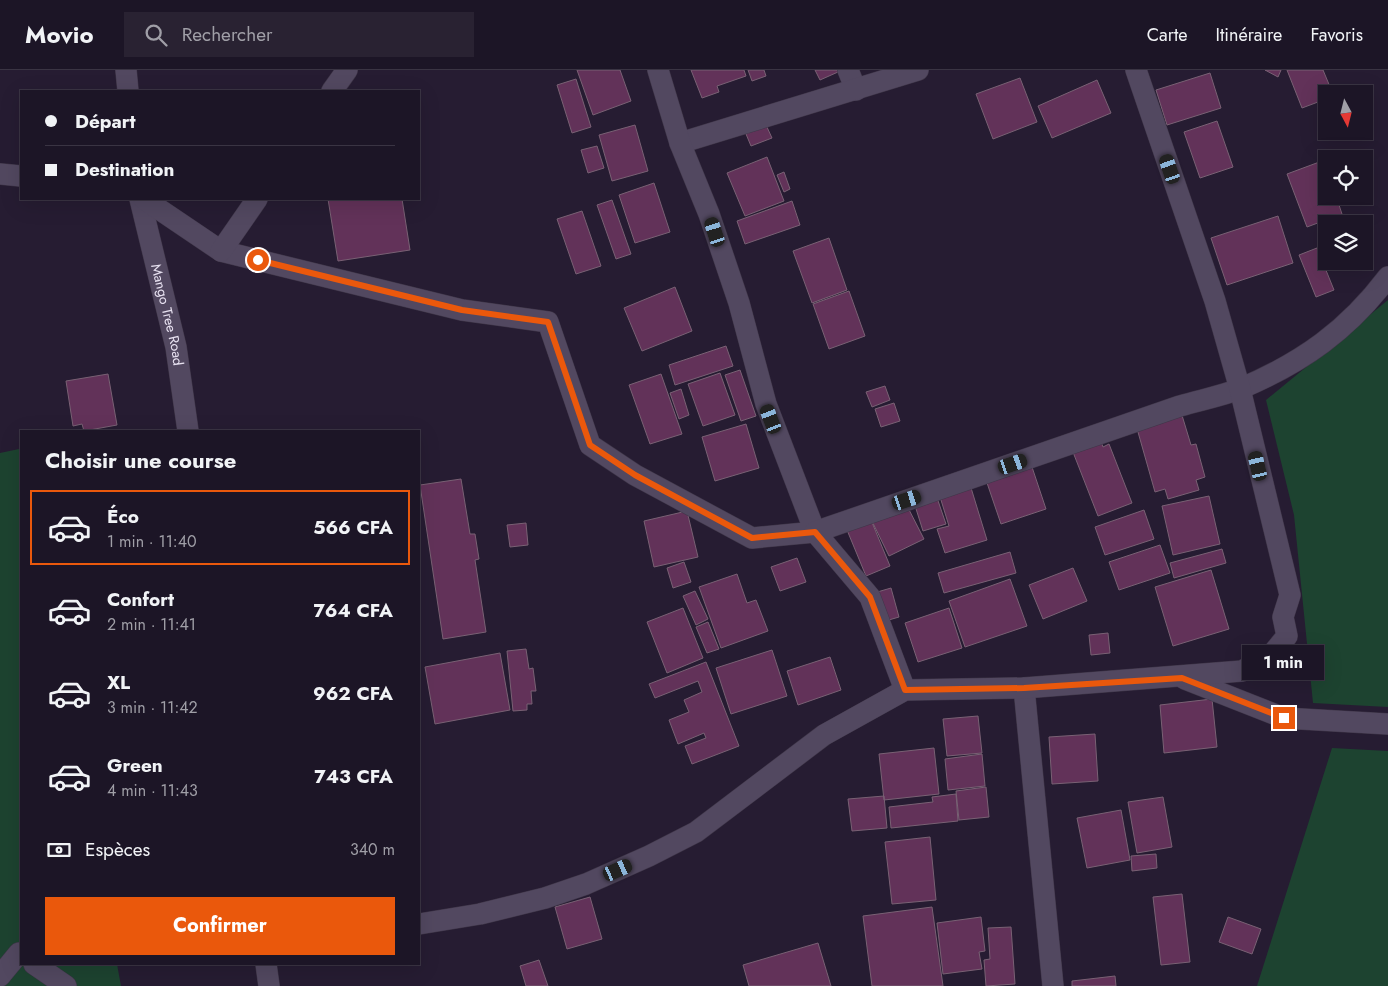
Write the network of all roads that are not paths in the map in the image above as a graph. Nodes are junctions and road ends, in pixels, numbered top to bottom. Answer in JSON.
{"nodes":[{"id":1,"x":126,"y":70,"type":"edge"},
{"id":2,"x":347,"y":70,"type":"edge"},
{"id":3,"x":658,"y":70,"type":"edge"},
{"id":4,"x":848,"y":70,"type":"edge"},
{"id":5,"x":918,"y":70,"type":"edge"},
{"id":6,"x":1136,"y":70,"type":"edge"},
{"id":7,"x":128,"y":90,"type":"edge"},
{"id":8,"x":333,"y":90,"type":"edge"},
{"id":9,"x":856,"y":90,"type":"junction"},
{"id":10,"x":680,"y":143,"type":"junction"},
{"id":11,"x":0,"y":174,"type":"edge"},
{"id":12,"x":20,"y":176,"type":"edge"},
{"id":13,"x":142,"y":200,"type":"edge"},
{"id":14,"x":144,"y":200,"type":"edge"},
{"id":15,"x":256,"y":200,"type":"edge"},
{"id":16,"x":221,"y":251,"type":"junction"},
{"id":17,"x":1388,"y":276,"type":"edge"},
{"id":18,"x":1240,"y":389,"type":"junction"},
{"id":19,"x":188,"y":430,"type":"edge"},
{"id":20,"x":815,"y":532,"type":"junction"},
{"id":21,"x":1182,"y":678,"type":"junction"},
{"id":22,"x":1024,"y":688,"type":"junction"},
{"id":23,"x":905,"y":690,"type":"junction"},
{"id":24,"x":1388,"y":724,"type":"edge"},
{"id":25,"x":420,"y":924,"type":"edge"},
{"id":26,"x":20,"y":954,"type":"edge"},
{"id":27,"x":35,"y":965,"type":"edge"},
{"id":28,"x":266,"y":965,"type":"edge"},
{"id":29,"x":0,"y":976,"type":"edge"},
{"id":30,"x":66,"y":986,"type":"edge"},
{"id":31,"x":270,"y":986,"type":"edge"},
{"id":32,"x":1053,"y":986,"type":"edge"}],
"edges":[{"from":1,"to":7,"type":"street"},
{"from":2,"to":8,"type":"street"},
{"from":3,"to":10,"type":"street"},
{"from":4,"to":9,"type":"street"},
{"from":5,"to":9,"type":"street"},
{"from":6,"to":18,"type":"street"},
{"from":9,"to":10,"type":"street"},
{"from":10,"to":20,"type":"street"},
{"from":11,"to":12,"type":"street"},
{"from":13,"to":19,"type":"street","name":"Mango Tree Road"},
{"from":14,"to":16,"type":"street"},
{"from":15,"to":16,"type":"street"},
{"from":16,"to":20,"type":"street"},
{"from":17,"to":18,"type":"street"},
{"from":18,"to":20,"type":"street"},
{"from":18,"to":21,"type":"street"},
{"from":20,"to":23,"type":"street"},
{"from":21,"to":22,"type":"street"},
{"from":21,"to":24,"type":"street"},
{"from":22,"to":23,"type":"street"},
{"from":22,"to":32,"type":"street"},
{"from":23,"to":25,"type":"street"},
{"from":26,"to":29,"type":"street"},
{"from":27,"to":30,"type":"street"},
{"from":28,"to":31,"type":"street"}]}
